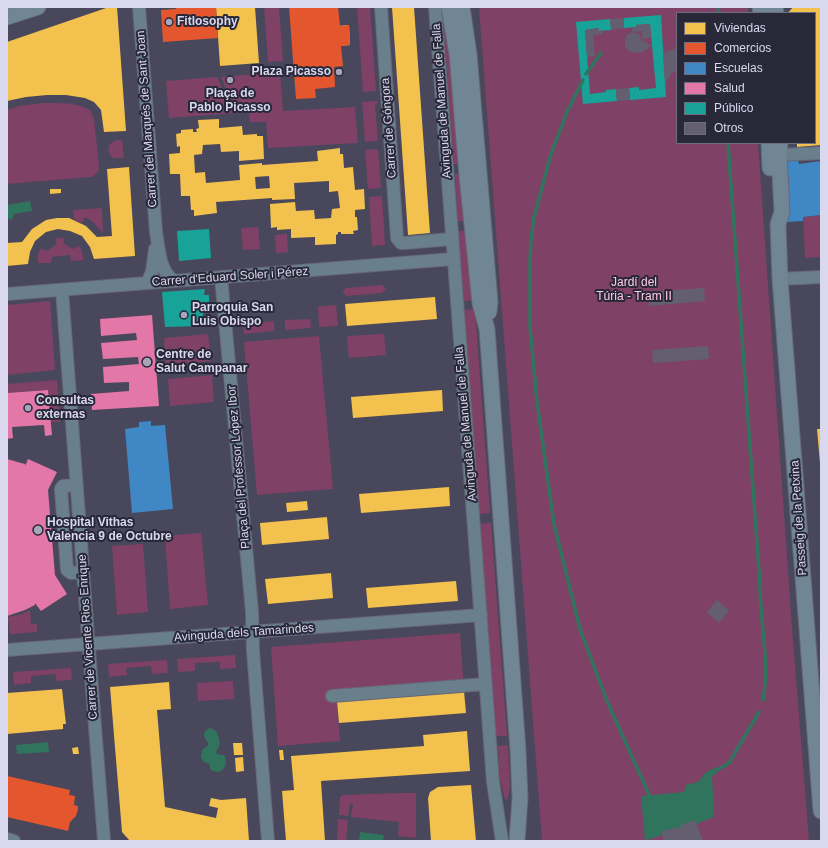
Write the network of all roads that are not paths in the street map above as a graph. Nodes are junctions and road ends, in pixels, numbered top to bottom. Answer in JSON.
{"nodes":[{"id":1,"x":38,"y":7,"type":"edge"},
{"id":2,"x":139,"y":7,"type":"edge"},
{"id":3,"x":381,"y":7,"type":"edge"},
{"id":4,"x":435,"y":7,"type":"edge"},
{"id":5,"x":449,"y":7,"type":"edge"},
{"id":6,"x":462,"y":7,"type":"edge"},
{"id":7,"x":7,"y":18,"type":"edge"},
{"id":8,"x":769,"y":144,"type":"edge"},
{"id":9,"x":780,"y":149,"type":"edge"},
{"id":10,"x":821,"y":153,"type":"edge"},
{"id":11,"x":778,"y":224,"type":"junction"},
{"id":12,"x":156,"y":232,"type":"junction"},
{"id":13,"x":452,"y":239,"type":"junction"},
{"id":14,"x":453,"y":259,"type":"junction"},
{"id":15,"x":821,"y":277,"type":"edge"},
{"id":16,"x":221,"y":278,"type":"junction"},
{"id":17,"x":780,"y":280,"type":"junction"},
{"id":18,"x":174,"y":281,"type":"junction"},
{"id":19,"x":147,"y":283,"type":"junction"},
{"id":20,"x":62,"y":290,"type":"junction"},
{"id":21,"x":7,"y":294,"type":"edge"},
{"id":22,"x":487,"y":329,"type":"junction"},
{"id":23,"x":481,"y":615,"type":"junction"},
{"id":24,"x":254,"y":632,"type":"junction"},
{"id":25,"x":88,"y":644,"type":"junction"},
{"id":26,"x":7,"y":650,"type":"edge"},
{"id":27,"x":486,"y":684,"type":"junction"},
{"id":28,"x":332,"y":696,"type":"dead end"},
{"id":29,"x":818,"y":728,"type":"edge"},
{"id":30,"x":821,"y":811,"type":"edge"},
{"id":31,"x":7,"y":839,"type":"edge"},
{"id":32,"x":14,"y":841,"type":"edge"},
{"id":33,"x":104,"y":841,"type":"edge"},
{"id":34,"x":268,"y":841,"type":"edge"},
{"id":35,"x":502,"y":841,"type":"edge"},
{"id":36,"x":517,"y":841,"type":"edge"}],
"edges":[{"from":1,"to":7,"type":"main road"},
{"from":2,"to":12,"type":"street","name":"Carrer del Marqués de Sant Joan"},
{"from":3,"to":13,"type":"street","name":"Carrer de Góngora"},
{"from":4,"to":13,"type":"street","name":"Avinguda de Manuel de Falla"},
{"from":5,"to":22,"type":"main road","name":"Avinguda de Manuel de Falla"},
{"from":6,"to":22,"type":"main road","name":"Avinguda de Manuel de Falla"},
{"from":8,"to":11,"type":"main road","name":"Passeig de la Petxina"},
{"from":9,"to":10,"type":"street"},
{"from":9,"to":11,"type":"main road","name":"Passeig de la Petxina"},
{"from":11,"to":17,"type":"main road","name":"Passeig de la Petxina"},
{"from":12,"to":18,"type":"street","name":"Carrer del Marqués de Sant Joan"},
{"from":12,"to":19,"type":"street","name":"Carrer del Marqués de Sant Joan"},
{"from":13,"to":14,"type":"street","name":"Avinguda de Manuel de Falla"},
{"from":14,"to":16,"type":"street","name":"Carrer d'Eduard Soler i Pérez"},
{"from":14,"to":23,"type":"street","name":"Avinguda de Manuel de Falla"},
{"from":15,"to":17,"type":"street"},
{"from":16,"to":18,"type":"street","name":"Carrer d'Eduard Soler i Pérez"},
{"from":16,"to":24,"type":"street","name":"Plaça del Professor López Ibor"},
{"from":17,"to":29,"type":"main road","name":"Passeig de la Petxina"},
{"from":18,"to":19,"type":"street","name":"Carrer d'Eduard Soler i Pérez"},
{"from":19,"to":20,"type":"street","name":"Carrer d'Eduard Soler i Pérez"},
{"from":20,"to":21,"type":"street","name":"Carrer d'Eduard Soler i Pérez"},
{"from":20,"to":25,"type":"street","name":"Carrer de Vicente Rios Enrique"},
{"from":22,"to":36,"type":"main road","name":"Avinguda de Manuel de Falla"},
{"from":23,"to":24,"type":"street","name":"Avinguda dels Tamarindes"},
{"from":23,"to":27,"type":"street","name":"Avinguda de Manuel de Falla"},
{"from":24,"to":25,"type":"street","name":"Avinguda dels Tamarindes"},
{"from":24,"to":34,"type":"street","name":"Plaça del Professor López Ibor"},
{"from":25,"to":26,"type":"street","name":"Avinguda dels Tamarindes"},
{"from":25,"to":33,"type":"street","name":"Carrer de Vicente Rios Enrique"},
{"from":27,"to":28,"type":"street"},
{"from":27,"to":35,"type":"street","name":"Avinguda de Manuel de Falla"},
{"from":29,"to":30,"type":"main road","name":"Passeig de la Petxina"},
{"from":31,"to":32,"type":"street"}]}
